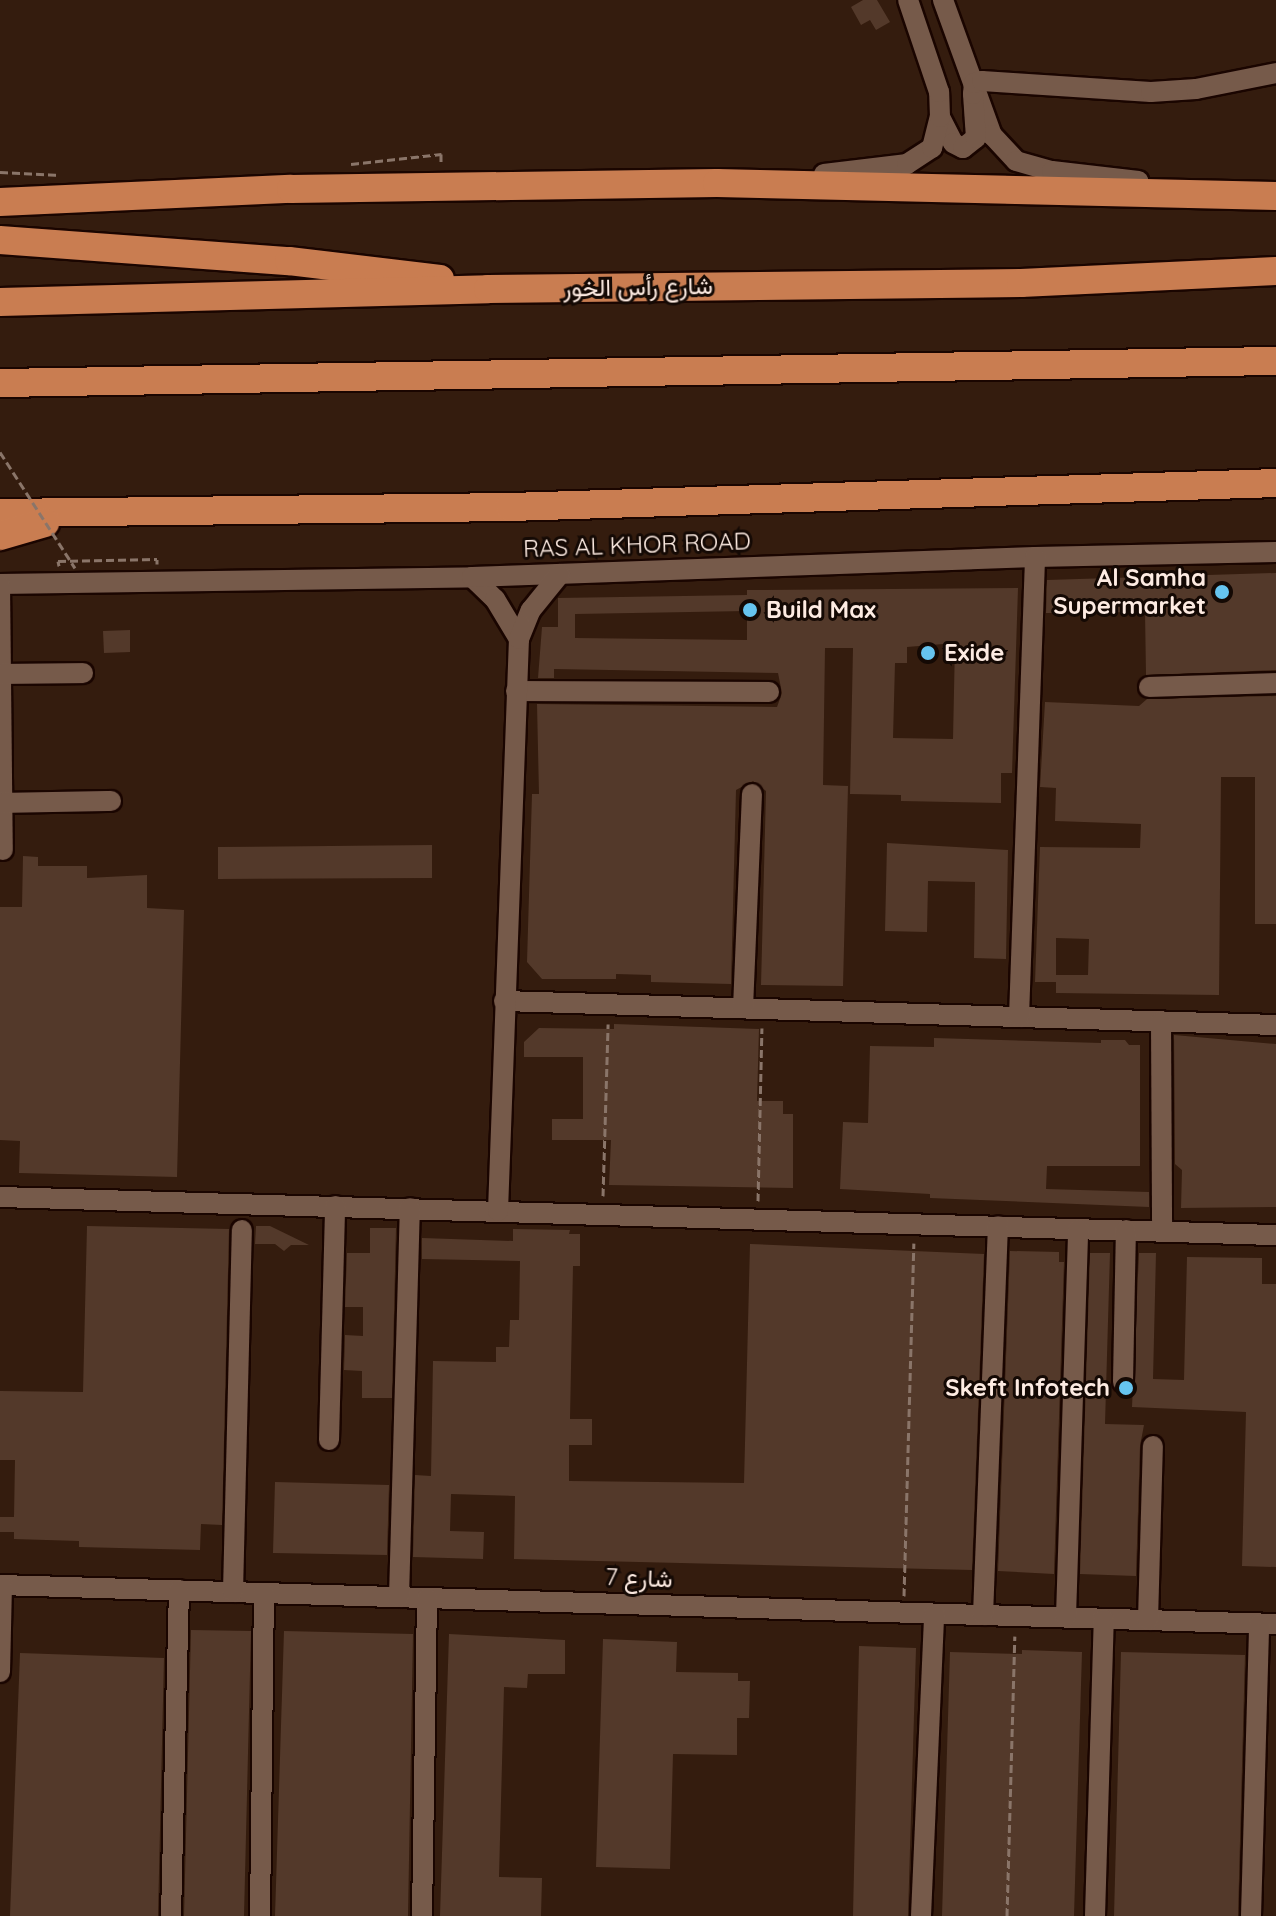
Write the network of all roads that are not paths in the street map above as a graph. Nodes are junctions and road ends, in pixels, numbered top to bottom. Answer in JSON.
{"nodes":[{"id":1,"x":908,"y":0,"type":"edge"},
{"id":2,"x":943,"y":0,"type":"edge"},
{"id":3,"x":1276,"y":73,"type":"edge"},
{"id":4,"x":974,"y":83,"type":"junction"},
{"id":5,"x":940,"y":117,"type":"junction"},
{"id":6,"x":717,"y":183,"type":"junction"},
{"id":7,"x":1245,"y":195,"type":"junction"},
{"id":8,"x":1276,"y":196,"type":"edge"},
{"id":9,"x":0,"y":202,"type":"edge"},
{"id":10,"x":0,"y":240,"type":"edge"},
{"id":11,"x":1276,"y":271,"type":"edge"},
{"id":12,"x":488,"y":289,"type":"junction"},
{"id":13,"x":0,"y":302,"type":"edge"},
{"id":14,"x":1276,"y":361,"type":"edge"},
{"id":15,"x":1221,"y":362,"type":"junction"},
{"id":16,"x":57,"y":382,"type":"junction"},
{"id":17,"x":1276,"y":382,"type":"edge"},
{"id":18,"x":0,"y":383,"type":"edge"},
{"id":19,"x":0,"y":393,"type":"edge"},
{"id":20,"x":1276,"y":483,"type":"edge"},
{"id":21,"x":104,"y":510,"type":"junction"},
{"id":22,"x":0,"y":513,"type":"edge"},
{"id":23,"x":0,"y":536,"type":"edge"},
{"id":24,"x":1276,"y":552,"type":"edge"},
{"id":25,"x":1035,"y":557,"type":"junction"},
{"id":26,"x":560,"y":574,"type":"junction"},
{"id":27,"x":472,"y":577,"type":"junction"},
{"id":28,"x":0,"y":584,"type":"edge"},
{"id":29,"x":519,"y":639,"type":"junction"},
{"id":30,"x":83,"y":673,"type":"dead end"},
{"id":31,"x":2,"y":674,"type":"edge"},
{"id":32,"x":1276,"y":683,"type":"edge"},
{"id":33,"x":1149,"y":687,"type":"dead end"},
{"id":34,"x":516,"y":691,"type":"junction"},
{"id":35,"x":769,"y":692,"type":"dead end"},
{"id":36,"x":752,"y":794,"type":"dead end"},
{"id":37,"x":111,"y":801,"type":"dead end"},
{"id":38,"x":3,"y":803,"type":"junction"},
{"id":39,"x":3,"y":850,"type":"dead end"},
{"id":40,"x":504,"y":1001,"type":"junction"},
{"id":41,"x":753,"y":1008,"type":"junction"},
{"id":42,"x":1019,"y":1017,"type":"junction"},
{"id":43,"x":1161,"y":1021,"type":"junction"},
{"id":44,"x":1276,"y":1025,"type":"edge"},
{"id":45,"x":0,"y":1197,"type":"edge"},
{"id":46,"x":335,"y":1206,"type":"junction"},
{"id":47,"x":410,"y":1208,"type":"junction"},
{"id":48,"x":498,"y":1211,"type":"junction"},
{"id":49,"x":998,"y":1226,"type":"junction"},
{"id":50,"x":1078,"y":1229,"type":"junction"},
{"id":51,"x":242,"y":1230,"type":"dead end"},
{"id":52,"x":1126,"y":1230,"type":"junction"},
{"id":53,"x":1162,"y":1232,"type":"junction"},
{"id":54,"x":1276,"y":1235,"type":"edge"},
{"id":55,"x":1123,"y":1382,"type":"dead end"},
{"id":56,"x":329,"y":1440,"type":"dead end"},
{"id":57,"x":1153,"y":1446,"type":"dead end"},
{"id":58,"x":1,"y":1585,"type":"edge"},
{"id":59,"x":179,"y":1590,"type":"junction"},
{"id":60,"x":233,"y":1592,"type":"junction"},
{"id":61,"x":264,"y":1593,"type":"junction"},
{"id":62,"x":399,"y":1597,"type":"junction"},
{"id":63,"x":427,"y":1598,"type":"junction"},
{"id":64,"x":934,"y":1614,"type":"junction"},
{"id":65,"x":983,"y":1615,"type":"junction"},
{"id":66,"x":1066,"y":1617,"type":"junction"},
{"id":67,"x":1104,"y":1619,"type":"junction"},
{"id":68,"x":1148,"y":1620,"type":"junction"},
{"id":69,"x":1268,"y":1624,"type":"edge"},
{"id":70,"x":0,"y":1672,"type":"edge"},
{"id":71,"x":171,"y":1916,"type":"edge"},
{"id":72,"x":260,"y":1916,"type":"edge"},
{"id":73,"x":422,"y":1916,"type":"edge"},
{"id":74,"x":921,"y":1916,"type":"edge"},
{"id":75,"x":1095,"y":1916,"type":"edge"},
{"id":76,"x":1251,"y":1916,"type":"edge"}],
"edges":[{"from":1,"to":5,"type":"street"},
{"from":2,"to":4,"type":"street"},
{"from":3,"to":4,"type":"street"},
{"from":4,"to":5,"type":"street"},
{"from":4,"to":7,"type":"street"},
{"from":5,"to":6,"type":"street"},
{"from":6,"to":7,"type":"highway"},
{"from":6,"to":9,"type":"highway"},
{"from":7,"to":8,"type":"highway"},
{"from":10,"to":12,"type":"highway"},
{"from":11,"to":12,"type":"highway","name":"شارع رأس الخور"},
{"from":12,"to":13,"type":"highway","name":"شارع رأس الخور"},
{"from":14,"to":15,"type":"highway"},
{"from":15,"to":16,"type":"highway"},
{"from":15,"to":17,"type":"highway"},
{"from":16,"to":18,"type":"highway"},
{"from":16,"to":19,"type":"highway"},
{"from":20,"to":21,"type":"highway"},
{"from":21,"to":22,"type":"highway"},
{"from":21,"to":23,"type":"highway"},
{"from":24,"to":25,"type":"street","name":"RAS AL KHOR ROAD"},
{"from":25,"to":26,"type":"street","name":"RAS AL KHOR ROAD"},
{"from":25,"to":42,"type":"street"},
{"from":26,"to":27,"type":"street","name":"RAS AL KHOR ROAD"},
{"from":26,"to":29,"type":"street"},
{"from":27,"to":28,"type":"street","name":"RAS AL KHOR ROAD"},
{"from":27,"to":29,"type":"street"},
{"from":28,"to":31,"type":"street"},
{"from":29,"to":34,"type":"street"},
{"from":30,"to":31,"type":"street"},
{"from":31,"to":38,"type":"street"},
{"from":32,"to":33,"type":"street"},
{"from":34,"to":35,"type":"street"},
{"from":34,"to":40,"type":"street"},
{"from":36,"to":41,"type":"street"},
{"from":37,"to":38,"type":"street"},
{"from":38,"to":39,"type":"street"},
{"from":40,"to":41,"type":"street"},
{"from":40,"to":48,"type":"street"},
{"from":41,"to":42,"type":"street"},
{"from":42,"to":43,"type":"street"},
{"from":43,"to":44,"type":"street"},
{"from":43,"to":53,"type":"street"},
{"from":45,"to":46,"type":"street"},
{"from":46,"to":47,"type":"street"},
{"from":46,"to":56,"type":"street"},
{"from":47,"to":48,"type":"street"},
{"from":47,"to":62,"type":"street"},
{"from":48,"to":49,"type":"street"},
{"from":49,"to":50,"type":"street"},
{"from":49,"to":65,"type":"street"},
{"from":50,"to":52,"type":"street"},
{"from":50,"to":66,"type":"street"},
{"from":51,"to":60,"type":"street"},
{"from":52,"to":53,"type":"street"},
{"from":52,"to":55,"type":"street"},
{"from":53,"to":54,"type":"street"},
{"from":57,"to":68,"type":"street"},
{"from":58,"to":59,"type":"street","name":"شارع 7"},
{"from":58,"to":70,"type":"street"},
{"from":59,"to":60,"type":"street","name":"شارع 7"},
{"from":59,"to":71,"type":"street"},
{"from":60,"to":61,"type":"street","name":"شارع 7"},
{"from":61,"to":62,"type":"street","name":"شارع 7"},
{"from":61,"to":72,"type":"street"},
{"from":62,"to":63,"type":"street","name":"شارع 7"},
{"from":63,"to":64,"type":"street","name":"شارع 7"},
{"from":63,"to":73,"type":"street"},
{"from":64,"to":65,"type":"street","name":"شارع 7"},
{"from":64,"to":74,"type":"street"},
{"from":65,"to":66,"type":"street","name":"شارع 7"},
{"from":66,"to":67,"type":"street","name":"شارع 7"},
{"from":67,"to":68,"type":"street","name":"شارع 7"},
{"from":67,"to":75,"type":"street"},
{"from":68,"to":69,"type":"street","name":"شارع 7"},
{"from":69,"to":76,"type":"street"}]}
